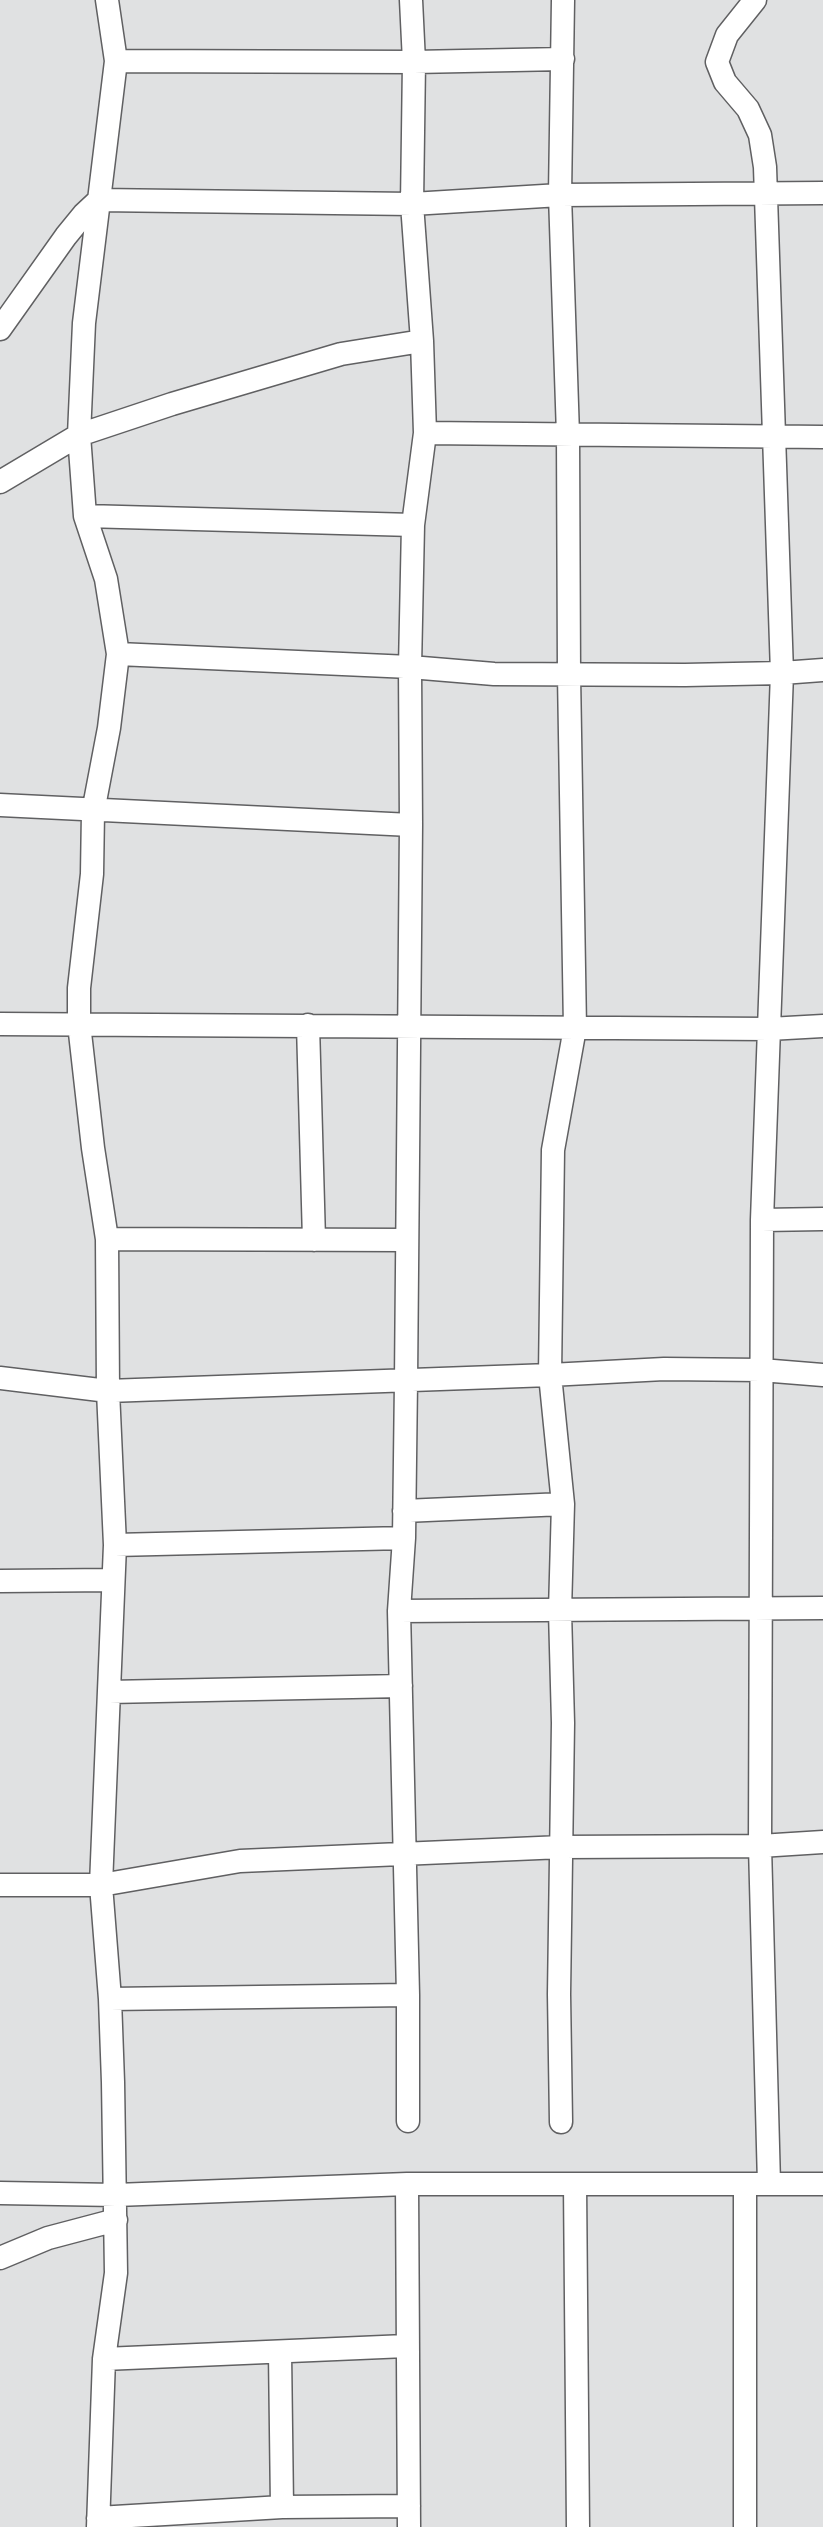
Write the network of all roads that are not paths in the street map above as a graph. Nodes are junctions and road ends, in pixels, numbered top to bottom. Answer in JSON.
{"nodes":[{"id":1,"x":107,"y":0,"type":"edge"},
{"id":2,"x":411,"y":0,"type":"edge"},
{"id":3,"x":563,"y":0,"type":"edge"},
{"id":4,"x":755,"y":0,"type":"edge"},
{"id":5,"x":563,"y":59,"type":"junction"},
{"id":6,"x":116,"y":61,"type":"junction"},
{"id":7,"x":414,"y":62,"type":"junction"},
{"id":8,"x":823,"y":193,"type":"edge"},
{"id":9,"x":766,"y":194,"type":"junction"},
{"id":10,"x":560,"y":196,"type":"junction"},
{"id":11,"x":99,"y":200,"type":"junction"},
{"id":12,"x":412,"y":204,"type":"junction"},
{"id":13,"x":0,"y":330,"type":"edge"},
{"id":14,"x":422,"y":341,"type":"junction"},
{"id":15,"x":425,"y":434,"type":"junction"},
{"id":16,"x":79,"y":435,"type":"junction"},
{"id":17,"x":568,"y":435,"type":"junction"},
{"id":18,"x":775,"y":437,"type":"junction"},
{"id":19,"x":823,"y":437,"type":"edge"},
{"id":20,"x":0,"y":482,"type":"edge"},
{"id":21,"x":86,"y":516,"type":"junction"},
{"id":22,"x":413,"y":524,"type":"junction"},
{"id":23,"x":118,"y":654,"type":"junction"},
{"id":24,"x":410,"y":667,"type":"junction"},
{"id":25,"x":823,"y":670,"type":"edge"},
{"id":26,"x":782,"y":673,"type":"junction"},
{"id":27,"x":569,"y":675,"type":"junction"},
{"id":28,"x":0,"y":805,"type":"edge"},
{"id":29,"x":93,"y":812,"type":"junction"},
{"id":30,"x":411,"y":825,"type":"junction"},
{"id":31,"x":0,"y":1024,"type":"edge"},
{"id":32,"x":79,"y":1024,"type":"junction"},
{"id":33,"x":308,"y":1025,"type":"junction"},
{"id":34,"x":409,"y":1026,"type":"junction"},
{"id":35,"x":823,"y":1026,"type":"edge"},
{"id":36,"x":575,"y":1028,"type":"junction"},
{"id":37,"x":769,"y":1029,"type":"junction"},
{"id":38,"x":823,"y":1219,"type":"edge"},
{"id":39,"x":762,"y":1220,"type":"junction"},
{"id":40,"x":108,"y":1239,"type":"junction"},
{"id":41,"x":314,"y":1240,"type":"junction"},
{"id":42,"x":406,"y":1240,"type":"junction"},
{"id":43,"x":761,"y":1370,"type":"junction"},
{"id":44,"x":550,"y":1375,"type":"junction"},
{"id":45,"x":823,"y":1375,"type":"edge"},
{"id":46,"x":0,"y":1378,"type":"edge"},
{"id":47,"x":406,"y":1381,"type":"junction"},
{"id":48,"x":108,"y":1391,"type":"junction"},
{"id":49,"x":563,"y":1504,"type":"junction"},
{"id":50,"x":404,"y":1511,"type":"junction"},
{"id":51,"x":404,"y":1538,"type":"junction"},
{"id":52,"x":114,"y":1545,"type":"junction"},
{"id":53,"x":113,"y":1580,"type":"junction"},
{"id":54,"x":0,"y":1581,"type":"edge"},
{"id":55,"x":760,"y":1608,"type":"junction"},
{"id":56,"x":823,"y":1608,"type":"edge"},
{"id":57,"x":399,"y":1610,"type":"junction"},
{"id":58,"x":560,"y":1610,"type":"junction"},
{"id":59,"x":401,"y":1686,"type":"junction"},
{"id":60,"x":109,"y":1692,"type":"junction"},
{"id":61,"x":823,"y":1842,"type":"edge"},
{"id":62,"x":760,"y":1846,"type":"junction"},
{"id":63,"x":562,"y":1847,"type":"junction"},
{"id":64,"x":404,"y":1855,"type":"junction"},
{"id":65,"x":0,"y":1885,"type":"edge"},
{"id":66,"x":101,"y":1885,"type":"junction"},
{"id":67,"x":408,"y":1996,"type":"junction"},
{"id":68,"x":110,"y":1999,"type":"junction"},
{"id":69,"x":408,"y":2121,"type":"dead end"},
{"id":70,"x":561,"y":2122,"type":"dead end"},
{"id":71,"x":407,"y":2184,"type":"junction"},
{"id":72,"x":575,"y":2184,"type":"junction"},
{"id":73,"x":745,"y":2184,"type":"junction"},
{"id":74,"x":769,"y":2184,"type":"junction"},
{"id":75,"x":823,"y":2184,"type":"edge"},
{"id":76,"x":0,"y":2193,"type":"edge"},
{"id":77,"x":116,"y":2195,"type":"junction"},
{"id":78,"x":116,"y":2220,"type":"junction"},
{"id":79,"x":0,"y":2258,"type":"edge"},
{"id":80,"x":406,"y":2346,"type":"junction"},
{"id":81,"x":280,"y":2352,"type":"junction"},
{"id":82,"x":104,"y":2358,"type":"junction"},
{"id":83,"x":282,"y":2507,"type":"junction"},
{"id":84,"x":409,"y":2516,"type":"edge"},
{"id":85,"x":98,"y":2523,"type":"edge"},
{"id":86,"x":578,"y":2527,"type":"edge"},
{"id":87,"x":745,"y":2527,"type":"edge"}],
"edges":[{"from":1,"to":6,"type":"street"},
{"from":2,"to":7,"type":"street"},
{"from":3,"to":5,"type":"street"},
{"from":4,"to":9,"type":"street"},
{"from":5,"to":7,"type":"street"},
{"from":5,"to":10,"type":"street"},
{"from":6,"to":7,"type":"street"},
{"from":6,"to":11,"type":"street"},
{"from":7,"to":12,"type":"street"},
{"from":8,"to":9,"type":"street"},
{"from":9,"to":10,"type":"street"},
{"from":9,"to":18,"type":"street"},
{"from":10,"to":12,"type":"street"},
{"from":10,"to":17,"type":"street"},
{"from":11,"to":12,"type":"street"},
{"from":11,"to":13,"type":"street"},
{"from":11,"to":16,"type":"street"},
{"from":12,"to":14,"type":"street"},
{"from":14,"to":15,"type":"street"},
{"from":14,"to":16,"type":"street"},
{"from":15,"to":17,"type":"street"},
{"from":15,"to":22,"type":"street"},
{"from":16,"to":20,"type":"street"},
{"from":16,"to":21,"type":"street"},
{"from":17,"to":18,"type":"street"},
{"from":17,"to":27,"type":"street"},
{"from":18,"to":19,"type":"street"},
{"from":18,"to":26,"type":"street"},
{"from":21,"to":22,"type":"street"},
{"from":21,"to":23,"type":"street"},
{"from":22,"to":24,"type":"street"},
{"from":23,"to":24,"type":"street"},
{"from":23,"to":29,"type":"street"},
{"from":24,"to":27,"type":"street"},
{"from":24,"to":30,"type":"street"},
{"from":25,"to":26,"type":"street"},
{"from":26,"to":27,"type":"street"},
{"from":26,"to":37,"type":"street"},
{"from":27,"to":36,"type":"street"},
{"from":28,"to":29,"type":"street"},
{"from":29,"to":30,"type":"street"},
{"from":29,"to":32,"type":"street"},
{"from":30,"to":34,"type":"street"},
{"from":31,"to":32,"type":"street"},
{"from":32,"to":33,"type":"street"},
{"from":32,"to":40,"type":"street"},
{"from":33,"to":34,"type":"street"},
{"from":33,"to":41,"type":"street"},
{"from":34,"to":36,"type":"street"},
{"from":34,"to":42,"type":"street"},
{"from":35,"to":37,"type":"street"},
{"from":36,"to":37,"type":"street"},
{"from":36,"to":44,"type":"street"},
{"from":37,"to":39,"type":"street"},
{"from":38,"to":39,"type":"street"},
{"from":39,"to":43,"type":"street"},
{"from":40,"to":41,"type":"street"},
{"from":40,"to":48,"type":"street"},
{"from":41,"to":42,"type":"street"},
{"from":42,"to":47,"type":"street"},
{"from":43,"to":44,"type":"street"},
{"from":43,"to":45,"type":"street"},
{"from":43,"to":55,"type":"street"},
{"from":44,"to":47,"type":"street"},
{"from":44,"to":49,"type":"street"},
{"from":46,"to":48,"type":"street"},
{"from":47,"to":48,"type":"street"},
{"from":47,"to":50,"type":"street"},
{"from":48,"to":52,"type":"street"},
{"from":49,"to":50,"type":"street"},
{"from":49,"to":58,"type":"street"},
{"from":50,"to":51,"type":"street"},
{"from":51,"to":52,"type":"street"},
{"from":51,"to":57,"type":"street"},
{"from":52,"to":53,"type":"street"},
{"from":53,"to":54,"type":"street"},
{"from":53,"to":60,"type":"street"},
{"from":55,"to":56,"type":"street"},
{"from":55,"to":58,"type":"street"},
{"from":55,"to":62,"type":"street"},
{"from":57,"to":58,"type":"street"},
{"from":57,"to":59,"type":"street"},
{"from":58,"to":63,"type":"street"},
{"from":59,"to":60,"type":"street"},
{"from":59,"to":64,"type":"street"},
{"from":60,"to":66,"type":"street"},
{"from":61,"to":62,"type":"street"},
{"from":62,"to":63,"type":"street"},
{"from":62,"to":74,"type":"street"},
{"from":63,"to":64,"type":"street"},
{"from":63,"to":70,"type":"street"},
{"from":64,"to":66,"type":"street"},
{"from":64,"to":67,"type":"street"},
{"from":65,"to":66,"type":"street"},
{"from":66,"to":68,"type":"street"},
{"from":67,"to":68,"type":"street"},
{"from":67,"to":69,"type":"street"},
{"from":68,"to":77,"type":"street"},
{"from":71,"to":72,"type":"street"},
{"from":71,"to":77,"type":"street"},
{"from":71,"to":80,"type":"street"},
{"from":72,"to":73,"type":"street"},
{"from":72,"to":86,"type":"street"},
{"from":73,"to":74,"type":"street"},
{"from":73,"to":87,"type":"street"},
{"from":74,"to":75,"type":"street"},
{"from":76,"to":77,"type":"street"},
{"from":77,"to":78,"type":"street"},
{"from":78,"to":79,"type":"street"},
{"from":78,"to":82,"type":"street"},
{"from":80,"to":81,"type":"street"},
{"from":80,"to":84,"type":"street"},
{"from":81,"to":82,"type":"street"},
{"from":81,"to":83,"type":"street"},
{"from":82,"to":85,"type":"street"},
{"from":83,"to":84,"type":"street"},
{"from":83,"to":85,"type":"street"}]}
